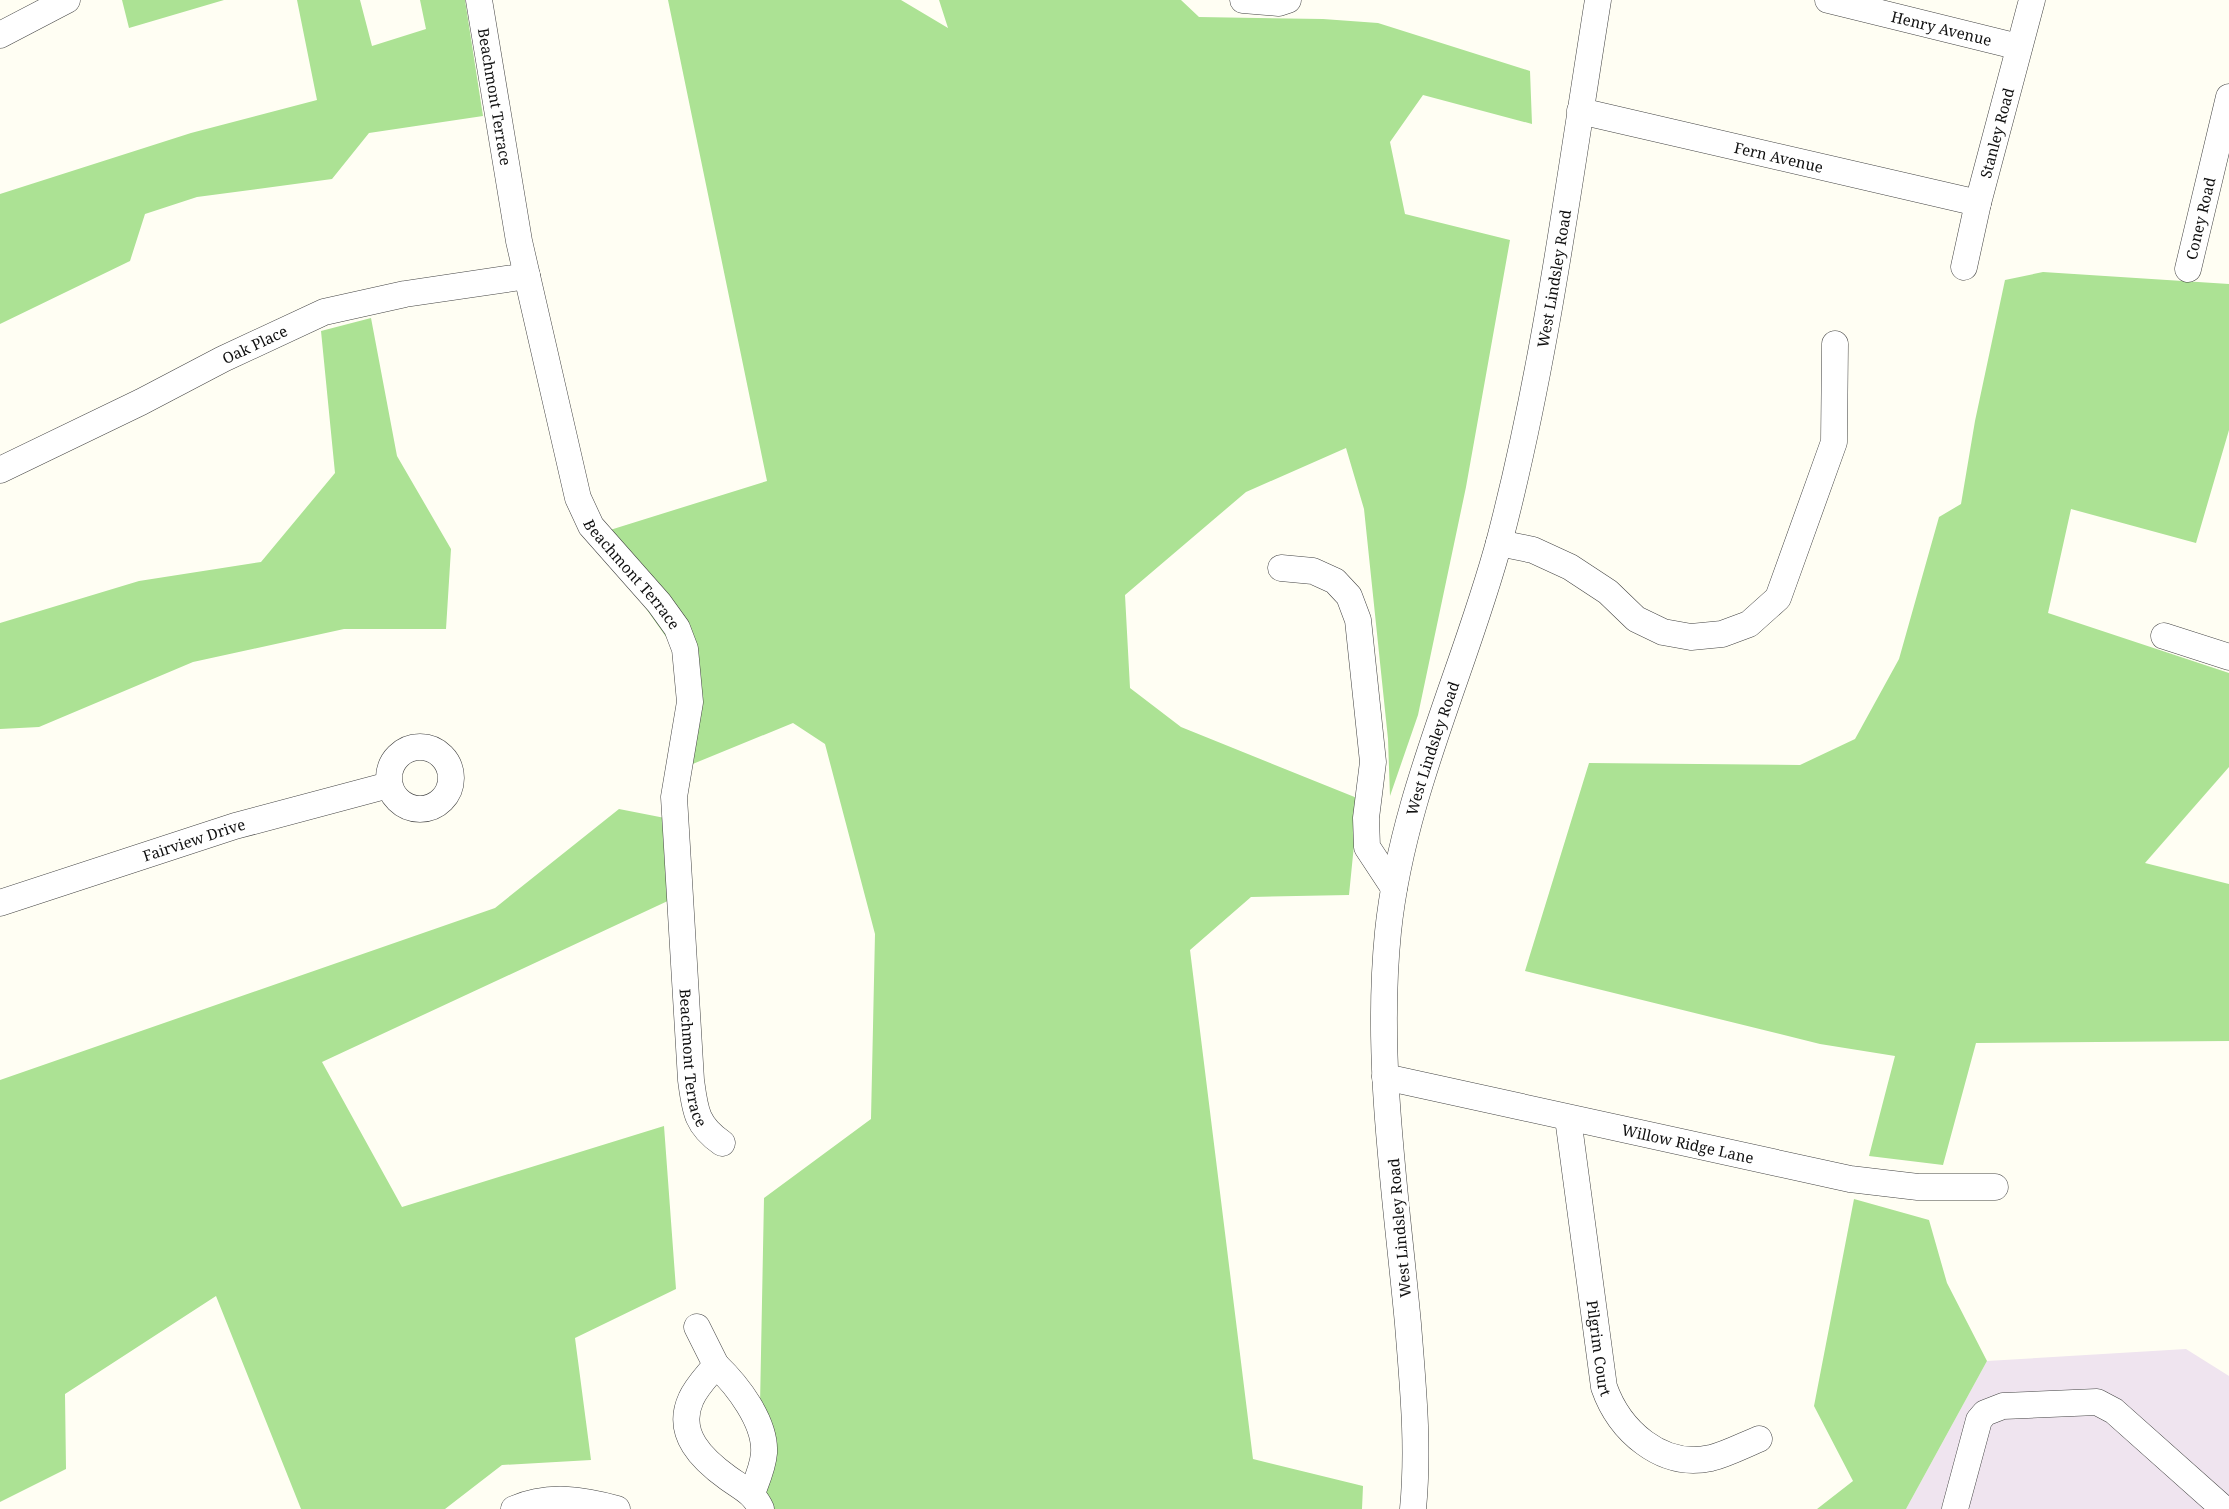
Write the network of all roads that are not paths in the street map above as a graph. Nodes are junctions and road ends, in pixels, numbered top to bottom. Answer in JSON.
{"nodes":[{"id":1,"x":67,"y":0,"type":"edge"},
{"id":2,"x":479,"y":0,"type":"edge"},
{"id":3,"x":1243,"y":0,"type":"edge"},
{"id":4,"x":1288,"y":0,"type":"edge"},
{"id":5,"x":1598,"y":0,"type":"edge"},
{"id":6,"x":1828,"y":0,"type":"edge"},
{"id":7,"x":2032,"y":0,"type":"edge"},
{"id":8,"x":0,"y":35,"type":"edge"},
{"id":9,"x":2019,"y":48,"type":"junction"},
{"id":10,"x":2229,"y":97,"type":"edge"},
{"id":11,"x":1580,"y":111,"type":"junction"},
{"id":12,"x":1978,"y":203,"type":"junction"},
{"id":13,"x":1964,"y":267,"type":"dead end"},
{"id":14,"x":2188,"y":269,"type":"dead end"},
{"id":15,"x":527,"y":276,"type":"junction"},
{"id":16,"x":1835,"y":344,"type":"dead end"},
{"id":17,"x":0,"y":470,"type":"edge"},
{"id":18,"x":1499,"y":543,"type":"junction"},
{"id":19,"x":1281,"y":568,"type":"dead end"},
{"id":20,"x":2164,"y":636,"type":"dead end"},
{"id":21,"x":2229,"y":657,"type":"edge"},
{"id":22,"x":389,"y":785,"type":"dead end"},
{"id":23,"x":1394,"y":888,"type":"junction"},
{"id":24,"x":0,"y":903,"type":"edge"},
{"id":25,"x":1385,"y":1077,"type":"junction"},
{"id":26,"x":1568,"y":1118,"type":"junction"},
{"id":27,"x":722,"y":1143,"type":"dead end"},
{"id":28,"x":1995,"y":1187,"type":"dead end"},
{"id":29,"x":697,"y":1327,"type":"dead end"},
{"id":30,"x":716,"y":1365,"type":"junction"},
{"id":31,"x":1759,"y":1439,"type":"dead end"},
{"id":32,"x":756,"y":1501,"type":"edge"},
{"id":33,"x":514,"y":1509,"type":"edge"},
{"id":34,"x":617,"y":1509,"type":"edge"},
{"id":35,"x":1413,"y":1509,"type":"edge"},
{"id":36,"x":1955,"y":1509,"type":"edge"},
{"id":37,"x":2224,"y":1509,"type":"edge"}],
"edges":[{"from":1,"to":8,"type":"street"},
{"from":2,"to":15,"type":"street","name":"Beachmont Terrace"},
{"from":3,"to":4,"type":"street"},
{"from":5,"to":11,"type":"street","name":"West Lindsley Road"},
{"from":6,"to":9,"type":"street","name":"Henry Avenue"},
{"from":7,"to":9,"type":"street","name":"Stanley Road"},
{"from":9,"to":12,"type":"street","name":"Stanley Road"},
{"from":10,"to":14,"type":"street","name":"Coney Road"},
{"from":11,"to":12,"type":"street","name":"Fern Avenue"},
{"from":11,"to":18,"type":"street","name":"West Lindsley Road"},
{"from":12,"to":13,"type":"street","name":"Stanley Road"},
{"from":15,"to":17,"type":"street","name":"Oak Place"},
{"from":15,"to":27,"type":"street","name":"Beachmont Terrace"},
{"from":16,"to":18,"type":"street"},
{"from":18,"to":23,"type":"street","name":"West Lindsley Road"},
{"from":19,"to":23,"type":"street"},
{"from":20,"to":21,"type":"street"},
{"from":22,"to":24,"type":"street","name":"Fairview Drive"},
{"from":23,"to":25,"type":"street","name":"West Lindsley Road"},
{"from":25,"to":26,"type":"street","name":"Willow Ridge Lane"},
{"from":25,"to":35,"type":"street","name":"West Lindsley Road"},
{"from":26,"to":28,"type":"street","name":"Willow Ridge Lane"},
{"from":26,"to":31,"type":"street","name":"Pilgrim Court"},
{"from":29,"to":30,"type":"street"},
{"from":30,"to":32,"type":"street"},
{"from":30,"to":32,"type":"street"},
{"from":33,"to":34,"type":"street"},
{"from":36,"to":37,"type":"street"}]}
